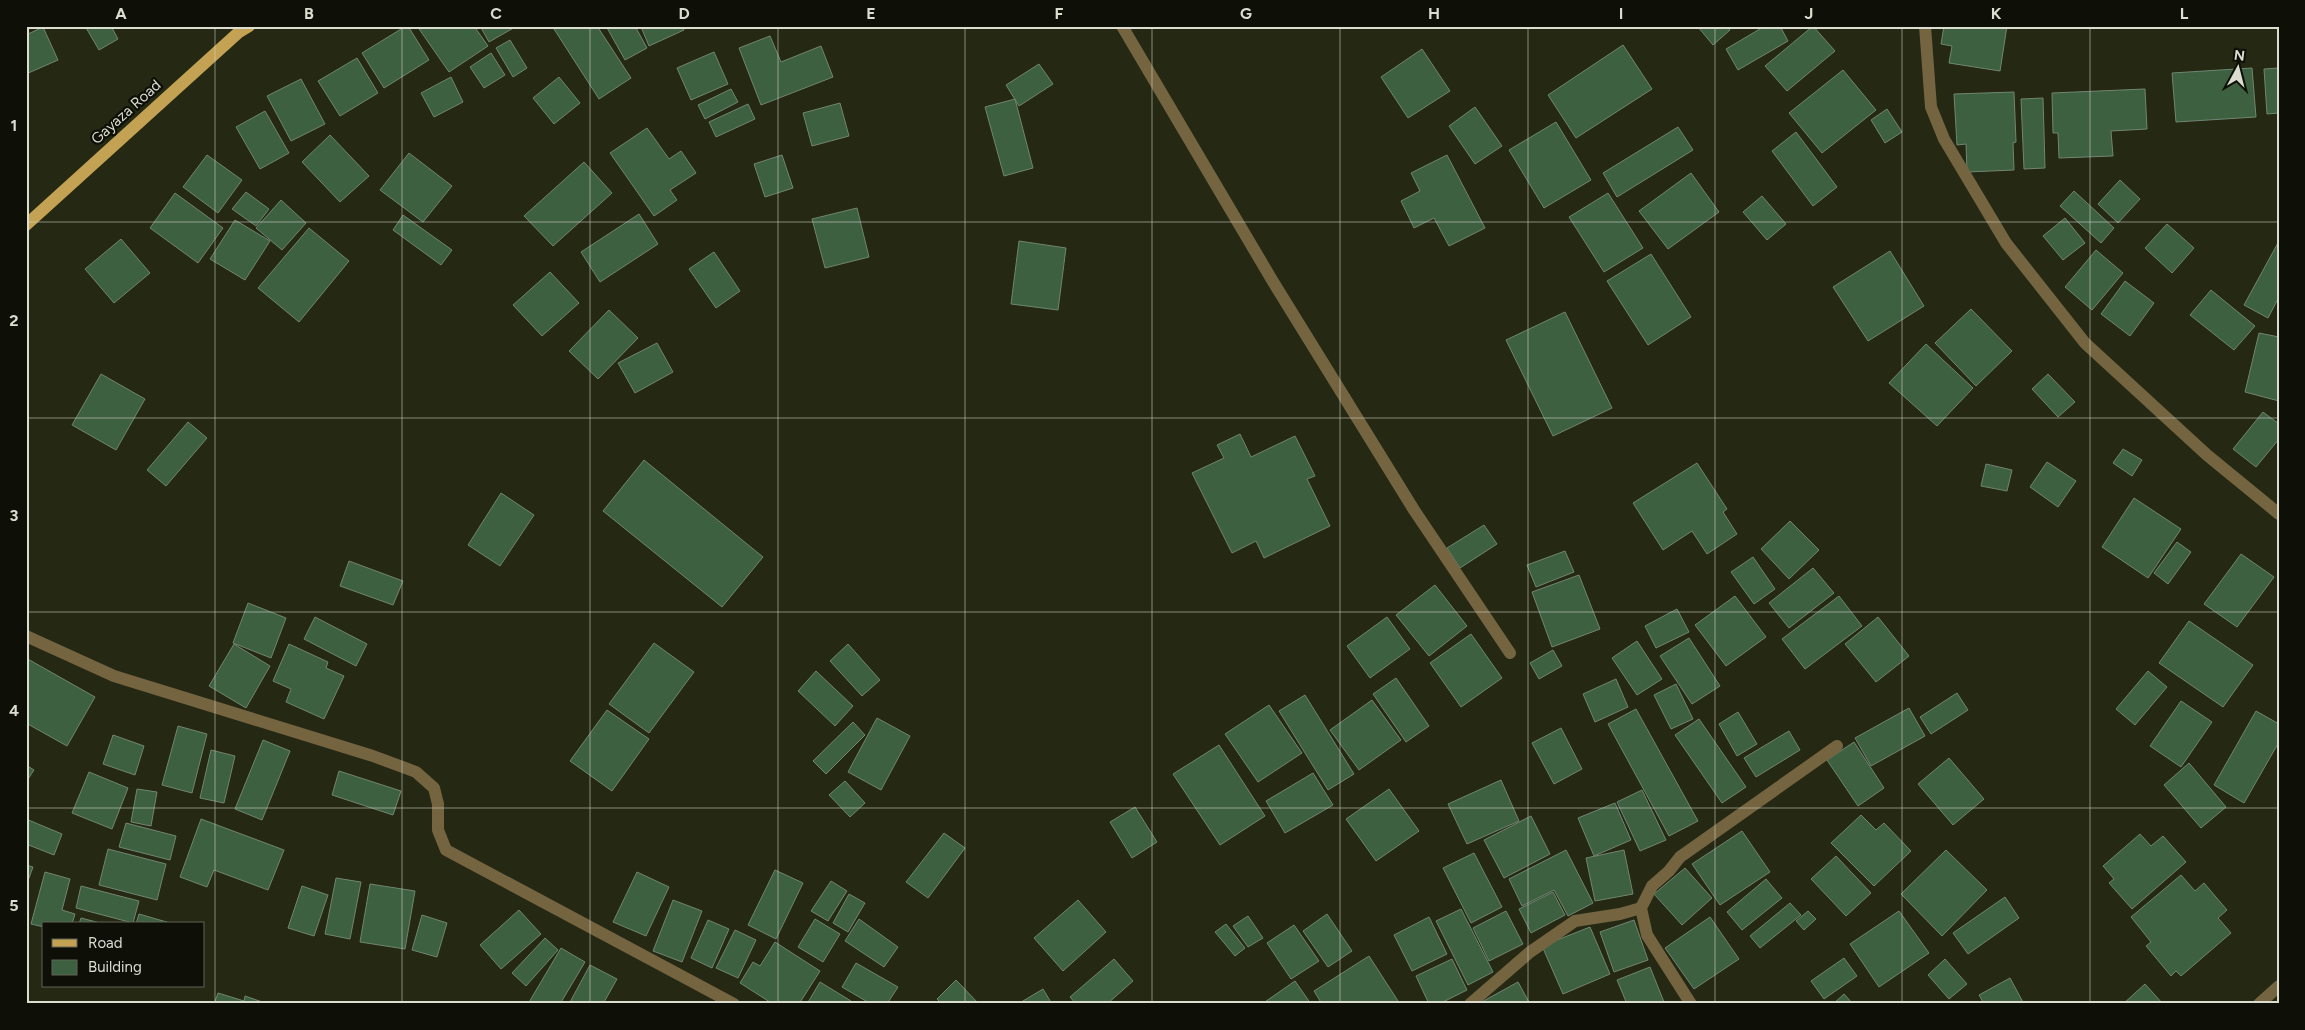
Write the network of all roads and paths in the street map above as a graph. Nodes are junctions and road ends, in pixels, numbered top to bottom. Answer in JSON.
{"nodes":[{"id":1,"x":249,"y":26,"type":"edge"},
{"id":2,"x":1122,"y":26,"type":"edge"},
{"id":3,"x":1925,"y":26,"type":"edge"},
{"id":4,"x":26,"y":225,"type":"edge"},
{"id":5,"x":2279,"y":514,"type":"edge"},
{"id":6,"x":26,"y":636,"type":"edge"},
{"id":7,"x":1510,"y":653,"type":"dead end"},
{"id":8,"x":1837,"y":746,"type":"dead end"},
{"id":9,"x":1641,"y":908,"type":"junction"},
{"id":10,"x":2279,"y":986,"type":"edge"},
{"id":11,"x":734,"y":1004,"type":"edge"},
{"id":12,"x":1470,"y":1004,"type":"edge"},
{"id":13,"x":1691,"y":1004,"type":"edge"},
{"id":14,"x":2259,"y":1004,"type":"edge"}],
"edges":[{"from":1,"to":4,"type":"main road","name":"Gayaza Road"},
{"from":2,"to":7,"type":"street"},
{"from":3,"to":5,"type":"street"},
{"from":6,"to":11,"type":"street"},
{"from":8,"to":9,"type":"street"},
{"from":9,"to":12,"type":"street"},
{"from":9,"to":13,"type":"street"},
{"from":10,"to":14,"type":"street"}]}
